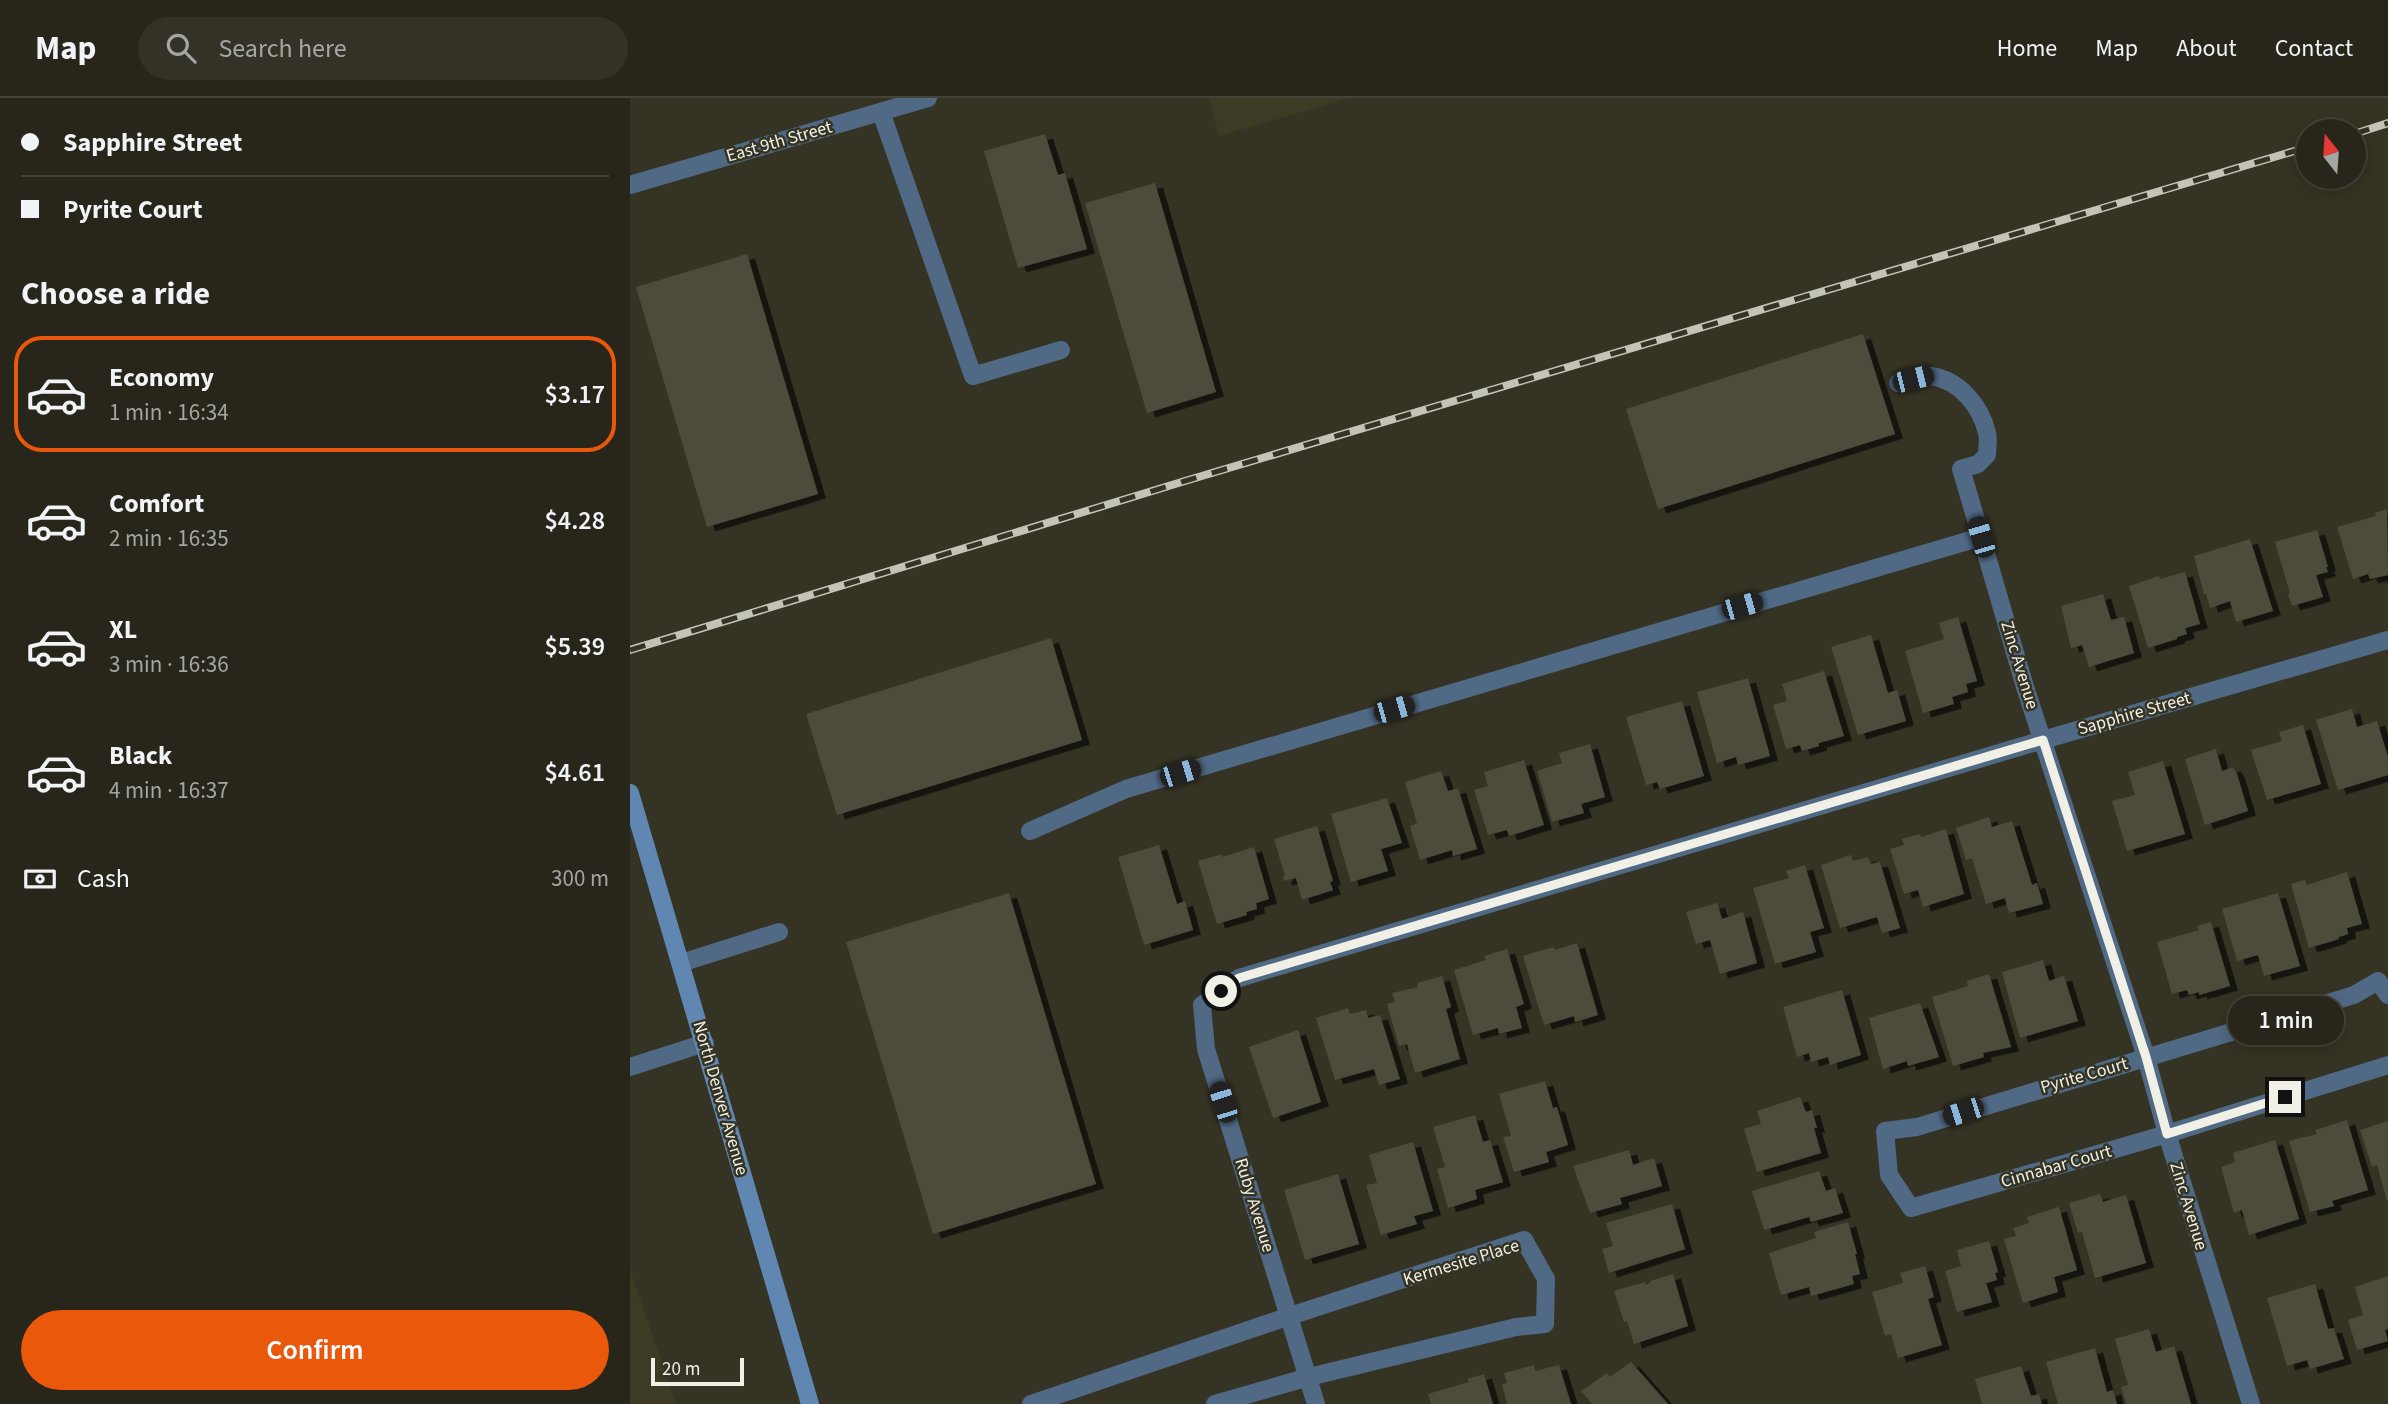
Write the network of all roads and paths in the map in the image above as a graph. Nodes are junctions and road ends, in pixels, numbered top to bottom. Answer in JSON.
{"nodes":[{"id":1,"x":921,"y":99,"type":"edge"},
{"id":2,"x":881,"y":111,"type":"junction"},
{"id":3,"x":630,"y":185,"type":"edge"},
{"id":4,"x":1061,"y":350,"type":"dead end"},
{"id":5,"x":1898,"y":383,"type":"dead end"},
{"id":6,"x":1981,"y":537,"type":"junction"},
{"id":7,"x":2388,"y":640,"type":"edge"},
{"id":8,"x":2043,"y":740,"type":"junction"},
{"id":9,"x":630,"y":793,"type":"edge"},
{"id":10,"x":1030,"y":831,"type":"dead end"},
{"id":11,"x":779,"y":932,"type":"dead end"},
{"id":12,"x":681,"y":963,"type":"junction"},
{"id":13,"x":2388,"y":995,"type":"edge"},
{"id":14,"x":1202,"y":1005,"type":"joint"},
{"id":15,"x":705,"y":1043,"type":"junction"},
{"id":16,"x":2146,"y":1057,"type":"junction"},
{"id":17,"x":2388,"y":1065,"type":"edge"},
{"id":18,"x":630,"y":1068,"type":"edge"},
{"id":19,"x":2167,"y":1134,"type":"junction"},
{"id":20,"x":1945,"y":1197,"type":"joint"},
{"id":21,"x":1290,"y":1316,"type":"junction"},
{"id":22,"x":1309,"y":1377,"type":"junction"},
{"id":23,"x":810,"y":1404,"type":"edge"},
{"id":24,"x":1031,"y":1404,"type":"edge"},
{"id":25,"x":1215,"y":1404,"type":"edge"},
{"id":26,"x":1316,"y":1404,"type":"edge"},
{"id":27,"x":2251,"y":1404,"type":"edge"}],
"edges":[{"from":1,"to":2,"type":"street","name":"East 9th Street"},
{"from":2,"to":3,"type":"street","name":"East 9th Street"},
{"from":2,"to":4,"type":"street"},
{"from":5,"to":6,"type":"street","name":"Zinc Avenue"},
{"from":6,"to":8,"type":"street","name":"Zinc Avenue"},
{"from":6,"to":10,"type":"street"},
{"from":7,"to":8,"type":"street","name":"Sapphire Street"},
{"from":8,"to":14,"type":"street","name":"Sapphire Street"},
{"from":8,"to":16,"type":"street","name":"Zinc Avenue"},
{"from":9,"to":12,"type":"main road","name":"North Denver Avenue"},
{"from":11,"to":12,"type":"street"},
{"from":12,"to":15,"type":"main road","name":"North Denver Avenue"},
{"from":13,"to":16,"type":"street","name":"Pyrite Court"},
{"from":14,"to":21,"type":"street","name":"Ruby Avenue"},
{"from":15,"to":18,"type":"street"},
{"from":15,"to":23,"type":"main road","name":"North Denver Avenue"},
{"from":16,"to":19,"type":"street","name":"Zinc Avenue"},
{"from":16,"to":20,"type":"street","name":"Pyrite Court"},
{"from":17,"to":19,"type":"street"},
{"from":19,"to":20,"type":"street","name":"Cinnabar Court"},
{"from":19,"to":27,"type":"street","name":"Zinc Avenue"},
{"from":21,"to":22,"type":"street","name":"Ruby Avenue"},
{"from":21,"to":22,"type":"street","name":"Kermesite Place"},
{"from":21,"to":24,"type":"street","name":"Kermesite Place"},
{"from":22,"to":25,"type":"street","name":"Kermesite Place"},
{"from":22,"to":26,"type":"street","name":"Ruby Avenue"}]}
